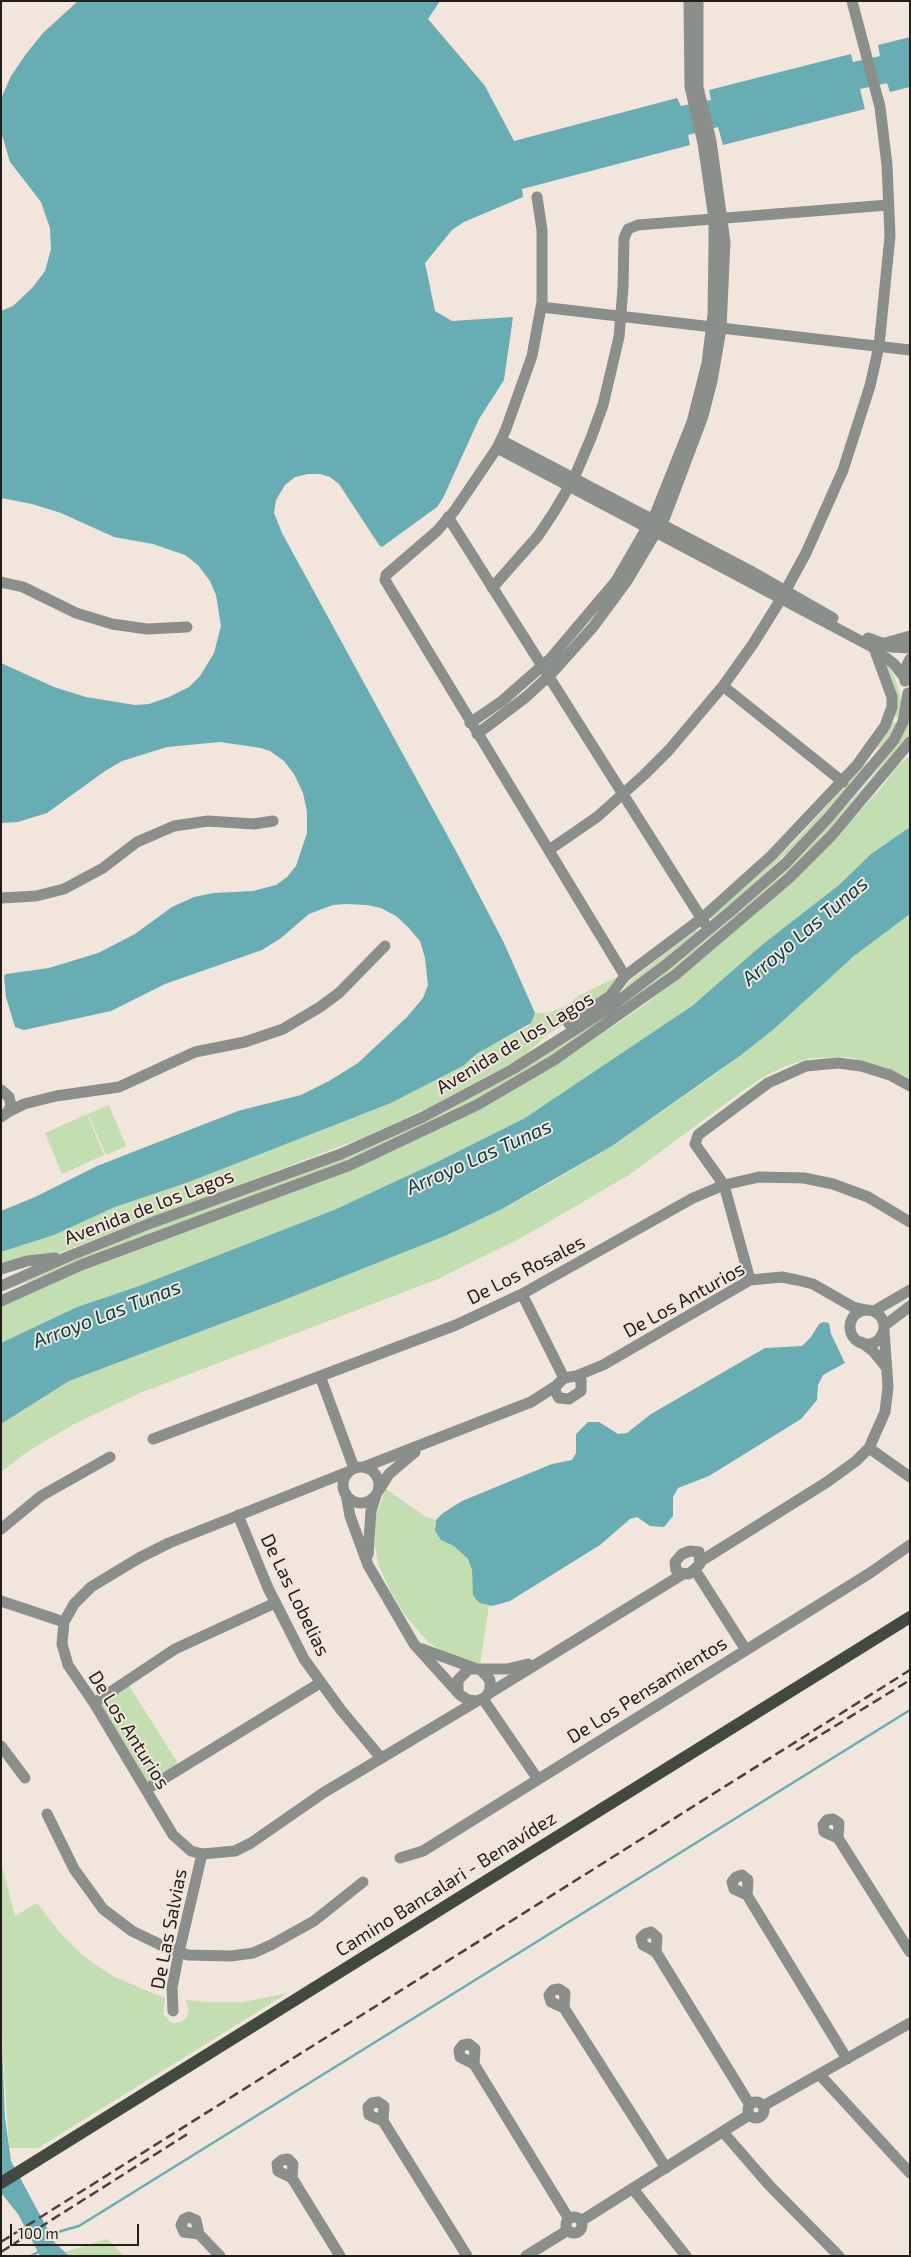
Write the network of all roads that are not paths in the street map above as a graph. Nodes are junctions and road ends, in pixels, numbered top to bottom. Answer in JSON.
{"nodes":[{"id":1,"x":689,"y":1,"type":"edge"},
{"id":2,"x":698,"y":1,"type":"edge"},
{"id":3,"x":852,"y":1,"type":"edge"},
{"id":4,"x":693,"y":60,"type":"junction"},
{"id":5,"x":538,"y":198,"type":"dead end"},
{"id":6,"x":888,"y":205,"type":"junction"},
{"id":7,"x":718,"y":219,"type":"junction"},
{"id":8,"x":541,"y":307,"type":"junction"},
{"id":9,"x":622,"y":317,"type":"junction"},
{"id":10,"x":716,"y":329,"type":"junction"},
{"id":11,"x":879,"y":346,"type":"junction"},
{"id":12,"x":910,"y":350,"type":"edge"},
{"id":13,"x":499,"y":444,"type":"junction"},
{"id":14,"x":572,"y":482,"type":"junction"},
{"id":15,"x":448,"y":518,"type":"junction"},
{"id":16,"x":654,"y":526,"type":"junction"},
{"id":17,"x":1,"y":582,"type":"edge"},
{"id":18,"x":492,"y":588,"type":"junction"},
{"id":19,"x":783,"y":595,"type":"junction"},
{"id":20,"x":187,"y":626,"type":"dead end"},
{"id":21,"x":910,"y":636,"type":"edge"},
{"id":22,"x":873,"y":644,"type":"junction"},
{"id":23,"x":910,"y":648,"type":"edge"},
{"id":24,"x":910,"y":659,"type":"edge"},
{"id":25,"x":545,"y":671,"type":"junction"},
{"id":26,"x":905,"y":678,"type":"junction"},
{"id":27,"x":723,"y":686,"type":"junction"},
{"id":28,"x":909,"y":694,"type":"edge"},
{"id":29,"x":470,"y":723,"type":"junction"},
{"id":30,"x":477,"y":734,"type":"junction"},
{"id":31,"x":910,"y":742,"type":"edge"},
{"id":32,"x":891,"y":745,"type":"junction"},
{"id":33,"x":910,"y":750,"type":"edge"},
{"id":34,"x":893,"y":763,"type":"junction"},
{"id":35,"x":857,"y":765,"type":"junction"},
{"id":36,"x":843,"y":782,"type":"junction"},
{"id":37,"x":623,"y":794,"type":"junction"},
{"id":38,"x":274,"y":821,"type":"dead end"},
{"id":39,"x":549,"y":850,"type":"junction"},
{"id":40,"x":1,"y":898,"type":"edge"},
{"id":41,"x":701,"y":918,"type":"junction"},
{"id":42,"x":709,"y":930,"type":"junction"},
{"id":43,"x":385,"y":946,"type":"dead end"},
{"id":44,"x":626,"y":976,"type":"junction"},
{"id":45,"x":513,"y":1069,"type":"junction"},
{"id":46,"x":910,"y":1086,"type":"edge"},
{"id":47,"x":5,"y":1094,"type":"edge"},
{"id":48,"x":24,"y":1104,"type":"junction"},
{"id":49,"x":4,"y":1115,"type":"edge"},
{"id":50,"x":724,"y":1185,"type":"junction"},
{"id":51,"x":910,"y":1222,"type":"edge"},
{"id":52,"x":67,"y":1257,"type":"junction"},
{"id":53,"x":1,"y":1269,"type":"edge"},
{"id":54,"x":750,"y":1280,"type":"junction"},
{"id":55,"x":1,"y":1286,"type":"edge"},
{"id":56,"x":910,"y":1290,"type":"edge"},
{"id":57,"x":522,"y":1294,"type":"junction"},
{"id":58,"x":841,"y":1300,"type":"junction"},
{"id":59,"x":1,"y":1301,"type":"edge"},
{"id":60,"x":910,"y":1306,"type":"edge"},
{"id":61,"x":870,"y":1311,"type":"junction"},
{"id":62,"x":850,"y":1325,"type":"junction"},
{"id":63,"x":884,"y":1328,"type":"junction"},
{"id":64,"x":861,"y":1342,"type":"junction"},
{"id":65,"x":603,"y":1365,"type":"junction"},
{"id":66,"x":887,"y":1369,"type":"junction"},
{"id":67,"x":320,"y":1376,"type":"junction"},
{"id":68,"x":565,"y":1380,"type":"junction"},
{"id":69,"x":581,"y":1391,"type":"junction"},
{"id":70,"x":563,"y":1400,"type":"junction"},
{"id":71,"x":531,"y":1402,"type":"junction"},
{"id":72,"x":153,"y":1439,"type":"dead end"},
{"id":73,"x":424,"y":1445,"type":"junction"},
{"id":74,"x":869,"y":1448,"type":"junction"},
{"id":75,"x":110,"y":1457,"type":"dead end"},
{"id":76,"x":356,"y":1468,"type":"junction"},
{"id":77,"x":910,"y":1477,"type":"edge"},
{"id":78,"x":323,"y":1483,"type":"junction"},
{"id":79,"x":345,"y":1492,"type":"junction"},
{"id":80,"x":377,"y":1492,"type":"junction"},
{"id":81,"x":238,"y":1515,"type":"junction"},
{"id":82,"x":1,"y":1529,"type":"edge"},
{"id":83,"x":731,"y":1541,"type":"junction"},
{"id":84,"x":910,"y":1546,"type":"edge"},
{"id":85,"x":690,"y":1551,"type":"junction"},
{"id":86,"x":676,"y":1561,"type":"junction"},
{"id":87,"x":368,"y":1565,"type":"junction"},
{"id":88,"x":698,"y":1565,"type":"junction"},
{"id":89,"x":682,"y":1574,"type":"junction"},
{"id":90,"x":652,"y":1592,"type":"junction"},
{"id":91,"x":1,"y":1601,"type":"edge"},
{"id":92,"x":275,"y":1603,"type":"junction"},
{"id":93,"x":910,"y":1617,"type":"edge"},
{"id":94,"x":64,"y":1622,"type":"junction"},
{"id":95,"x":414,"y":1644,"type":"junction"},
{"id":96,"x":746,"y":1650,"type":"junction"},
{"id":97,"x":536,"y":1662,"type":"junction"},
{"id":98,"x":477,"y":1669,"type":"junction"},
{"id":99,"x":320,"y":1683,"type":"junction"},
{"id":100,"x":459,"y":1693,"type":"junction"},
{"id":101,"x":483,"y":1698,"type":"junction"},
{"id":102,"x":94,"y":1703,"type":"junction"},
{"id":103,"x":448,"y":1720,"type":"junction"},
{"id":104,"x":1,"y":1746,"type":"edge"},
{"id":105,"x":381,"y":1758,"type":"junction"},
{"id":106,"x":25,"y":1778,"type":"dead end"},
{"id":107,"x":537,"y":1778,"type":"junction"},
{"id":108,"x":147,"y":1790,"type":"junction"},
{"id":109,"x":47,"y":1814,"type":"dead end"},
{"id":110,"x":838,"y":1838,"type":"dead end"},
{"id":111,"x":202,"y":1854,"type":"junction"},
{"id":112,"x":400,"y":1858,"type":"dead end"},
{"id":113,"x":363,"y":1882,"type":"dead end"},
{"id":114,"x":747,"y":1895,"type":"dead end"},
{"id":115,"x":178,"y":1952,"type":"junction"},
{"id":116,"x":656,"y":1952,"type":"dead end"},
{"id":117,"x":910,"y":1952,"type":"edge"},
{"id":118,"x":564,"y":2008,"type":"dead end"},
{"id":119,"x":173,"y":2011,"type":"dead end"},
{"id":120,"x":910,"y":2022,"type":"edge"},
{"id":121,"x":848,"y":2059,"type":"junction"},
{"id":122,"x":474,"y":2064,"type":"dead end"},
{"id":123,"x":820,"y":2075,"type":"junction"},
{"id":124,"x":750,"y":2110,"type":"junction"},
{"id":125,"x":383,"y":2121,"type":"dead end"},
{"id":126,"x":724,"y":2132,"type":"junction"},
{"id":127,"x":666,"y":2168,"type":"junction"},
{"id":128,"x":910,"y":2173,"type":"edge"},
{"id":129,"x":292,"y":2178,"type":"dead end"},
{"id":130,"x":1,"y":2183,"type":"edge"},
{"id":131,"x":633,"y":2189,"type":"junction"},
{"id":132,"x":569,"y":2224,"type":"junction"},
{"id":133,"x":199,"y":2234,"type":"dead end"},
{"id":134,"x":541,"y":2252,"type":"edge"},
{"id":135,"x":220,"y":2256,"type":"edge"},
{"id":136,"x":340,"y":2256,"type":"edge"},
{"id":137,"x":467,"y":2256,"type":"edge"},
{"id":138,"x":526,"y":2256,"type":"edge"},
{"id":139,"x":686,"y":2256,"type":"edge"},
{"id":140,"x":839,"y":2256,"type":"edge"}],
"edges":[{"from":1,"to":4,"type":"street"},
{"from":2,"to":4,"type":"street"},
{"from":3,"to":6,"type":"street"},
{"from":4,"to":7,"type":"street"},
{"from":5,"to":8,"type":"street"},
{"from":6,"to":7,"type":"street"},
{"from":6,"to":11,"type":"street"},
{"from":7,"to":9,"type":"street"},
{"from":7,"to":10,"type":"street"},
{"from":8,"to":9,"type":"street"},
{"from":8,"to":13,"type":"street"},
{"from":9,"to":10,"type":"street"},
{"from":9,"to":14,"type":"street"},
{"from":10,"to":11,"type":"street"},
{"from":10,"to":16,"type":"street"},
{"from":11,"to":12,"type":"street"},
{"from":11,"to":19,"type":"street"},
{"from":13,"to":14,"type":"street"},
{"from":13,"to":15,"type":"street"},
{"from":14,"to":16,"type":"street"},
{"from":14,"to":18,"type":"street"},
{"from":15,"to":18,"type":"street"},
{"from":15,"to":29,"type":"street"},
{"from":16,"to":19,"type":"street"},
{"from":16,"to":25,"type":"street"},
{"from":17,"to":20,"type":"street"},
{"from":18,"to":25,"type":"street"},
{"from":19,"to":22,"type":"street"},
{"from":19,"to":27,"type":"street"},
{"from":21,"to":22,"type":"street"},
{"from":22,"to":23,"type":"street"},
{"from":22,"to":26,"type":"street"},
{"from":22,"to":35,"type":"street"},
{"from":24,"to":26,"type":"street"},
{"from":25,"to":29,"type":"street"},
{"from":25,"to":30,"type":"street"},
{"from":25,"to":37,"type":"street"},
{"from":26,"to":28,"type":"street"},
{"from":27,"to":36,"type":"street"},
{"from":27,"to":37,"type":"street"},
{"from":28,"to":32,"type":"street","name":"Avenida de los Lagos"},
{"from":29,"to":30,"type":"street"},
{"from":30,"to":39,"type":"street"},
{"from":31,"to":34,"type":"street","name":"Avenida de los Lagos"},
{"from":32,"to":35,"type":"street"},
{"from":32,"to":42,"type":"street","name":"Avenida de los Lagos"},
{"from":33,"to":34,"type":"street"},
{"from":34,"to":59,"type":"street","name":"Avenida de los Lagos"},
{"from":35,"to":36,"type":"street"},
{"from":36,"to":41,"type":"street"},
{"from":37,"to":39,"type":"street"},
{"from":37,"to":41,"type":"street"},
{"from":38,"to":40,"type":"street"},
{"from":39,"to":44,"type":"street"},
{"from":41,"to":42,"type":"street"},
{"from":41,"to":44,"type":"street"},
{"from":42,"to":45,"type":"street","name":"Avenida de los Lagos"},
{"from":43,"to":48,"type":"street"},
{"from":44,"to":45,"type":"street"},
{"from":45,"to":52,"type":"street","name":"Avenida de los Lagos"},
{"from":46,"to":50,"type":"street"},
{"from":47,"to":48,"type":"street"},
{"from":47,"to":49,"type":"street"},
{"from":48,"to":49,"type":"street"},
{"from":50,"to":51,"type":"street","name":"De Los Rosales"},
{"from":50,"to":54,"type":"street"},
{"from":50,"to":57,"type":"street","name":"De Los Rosales"},
{"from":52,"to":53,"type":"street"},
{"from":52,"to":55,"type":"street","name":"Avenida de los Lagos"},
{"from":54,"to":58,"type":"street","name":"De Los Anturios"},
{"from":54,"to":65,"type":"street","name":"De Los Anturios"},
{"from":56,"to":61,"type":"street"},
{"from":57,"to":67,"type":"street","name":"De Los Rosales"},
{"from":57,"to":68,"type":"street"},
{"from":58,"to":61,"type":"street","name":"De Los Anturios"},
{"from":58,"to":62,"type":"street"},
{"from":60,"to":63,"type":"street"},
{"from":61,"to":62,"type":"street"},
{"from":61,"to":63,"type":"street"},
{"from":62,"to":64,"type":"street"},
{"from":63,"to":64,"type":"street"},
{"from":63,"to":66,"type":"street"},
{"from":64,"to":66,"type":"street"},
{"from":65,"to":68,"type":"street"},
{"from":65,"to":69,"type":"street"},
{"from":66,"to":74,"type":"street"},
{"from":67,"to":72,"type":"street","name":"De Los Rosales"},
{"from":67,"to":76,"type":"street"},
{"from":68,"to":69,"type":"street"},
{"from":68,"to":70,"type":"street"},
{"from":68,"to":71,"type":"street"},
{"from":69,"to":70,"type":"street"},
{"from":70,"to":71,"type":"street"},
{"from":71,"to":73,"type":"street"},
{"from":73,"to":76,"type":"street","name":"De Los Anturios"},
{"from":73,"to":80,"type":"street"},
{"from":74,"to":77,"type":"street"},
{"from":74,"to":83,"type":"street"},
{"from":75,"to":82,"type":"street"},
{"from":76,"to":78,"type":"street","name":"De Los Anturios"},
{"from":76,"to":79,"type":"street"},
{"from":76,"to":80,"type":"street"},
{"from":78,"to":79,"type":"street"},
{"from":78,"to":81,"type":"street","name":"De Los Anturios"},
{"from":79,"to":80,"type":"street"},
{"from":79,"to":87,"type":"street"},
{"from":80,"to":87,"type":"street"},
{"from":81,"to":92,"type":"street","name":"De Las Lobelias"},
{"from":81,"to":94,"type":"street","name":"De Los Anturios"},
{"from":83,"to":85,"type":"street"},
{"from":83,"to":88,"type":"street"},
{"from":84,"to":96,"type":"street","name":"De Los Pensamientos"},
{"from":85,"to":86,"type":"street"},
{"from":85,"to":88,"type":"street"},
{"from":86,"to":89,"type":"street"},
{"from":86,"to":90,"type":"street"},
{"from":87,"to":95,"type":"street"},
{"from":88,"to":89,"type":"street"},
{"from":88,"to":96,"type":"street"},
{"from":89,"to":90,"type":"street"},
{"from":90,"to":97,"type":"street"},
{"from":91,"to":94,"type":"street"},
{"from":92,"to":99,"type":"street","name":"De Las Lobelias"},
{"from":92,"to":102,"type":"street"},
{"from":93,"to":130,"type":"main road","name":"Camino Bancalari - Benavídez"},
{"from":94,"to":102,"type":"street","name":"De Los Anturios"},
{"from":95,"to":98,"type":"street"},
{"from":95,"to":100,"type":"street"},
{"from":96,"to":107,"type":"street","name":"De Los Pensamientos"},
{"from":97,"to":98,"type":"street"},
{"from":97,"to":101,"type":"street"},
{"from":98,"to":100,"type":"street"},
{"from":98,"to":101,"type":"street"},
{"from":99,"to":105,"type":"street","name":"De Las Lobelias"},
{"from":99,"to":108,"type":"street"},
{"from":100,"to":101,"type":"street"},
{"from":100,"to":103,"type":"street"},
{"from":101,"to":103,"type":"street"},
{"from":101,"to":107,"type":"street"},
{"from":102,"to":108,"type":"street","name":"De Los Anturios"},
{"from":103,"to":105,"type":"street"},
{"from":104,"to":106,"type":"street"},
{"from":105,"to":111,"type":"street"},
{"from":107,"to":112,"type":"street","name":"De Los Pensamientos"},
{"from":108,"to":111,"type":"street","name":"De Los Anturios"},
{"from":109,"to":115,"type":"street"},
{"from":110,"to":117,"type":"street"},
{"from":111,"to":115,"type":"street","name":"De Las Salvias"},
{"from":113,"to":115,"type":"street"},
{"from":114,"to":121,"type":"street"},
{"from":115,"to":119,"type":"street","name":"De Las Salvias"},
{"from":116,"to":124,"type":"street"},
{"from":118,"to":127,"type":"street"},
{"from":120,"to":121,"type":"street"},
{"from":121,"to":123,"type":"street"},
{"from":122,"to":132,"type":"street"},
{"from":123,"to":124,"type":"street"},
{"from":123,"to":128,"type":"street"},
{"from":124,"to":126,"type":"street"},
{"from":125,"to":137,"type":"street"},
{"from":126,"to":127,"type":"street"},
{"from":126,"to":140,"type":"street"},
{"from":127,"to":131,"type":"street"},
{"from":129,"to":136,"type":"street"},
{"from":131,"to":132,"type":"street"},
{"from":131,"to":139,"type":"street"},
{"from":132,"to":134,"type":"street"},
{"from":133,"to":135,"type":"street"},
{"from":134,"to":138,"type":"street"}]}
